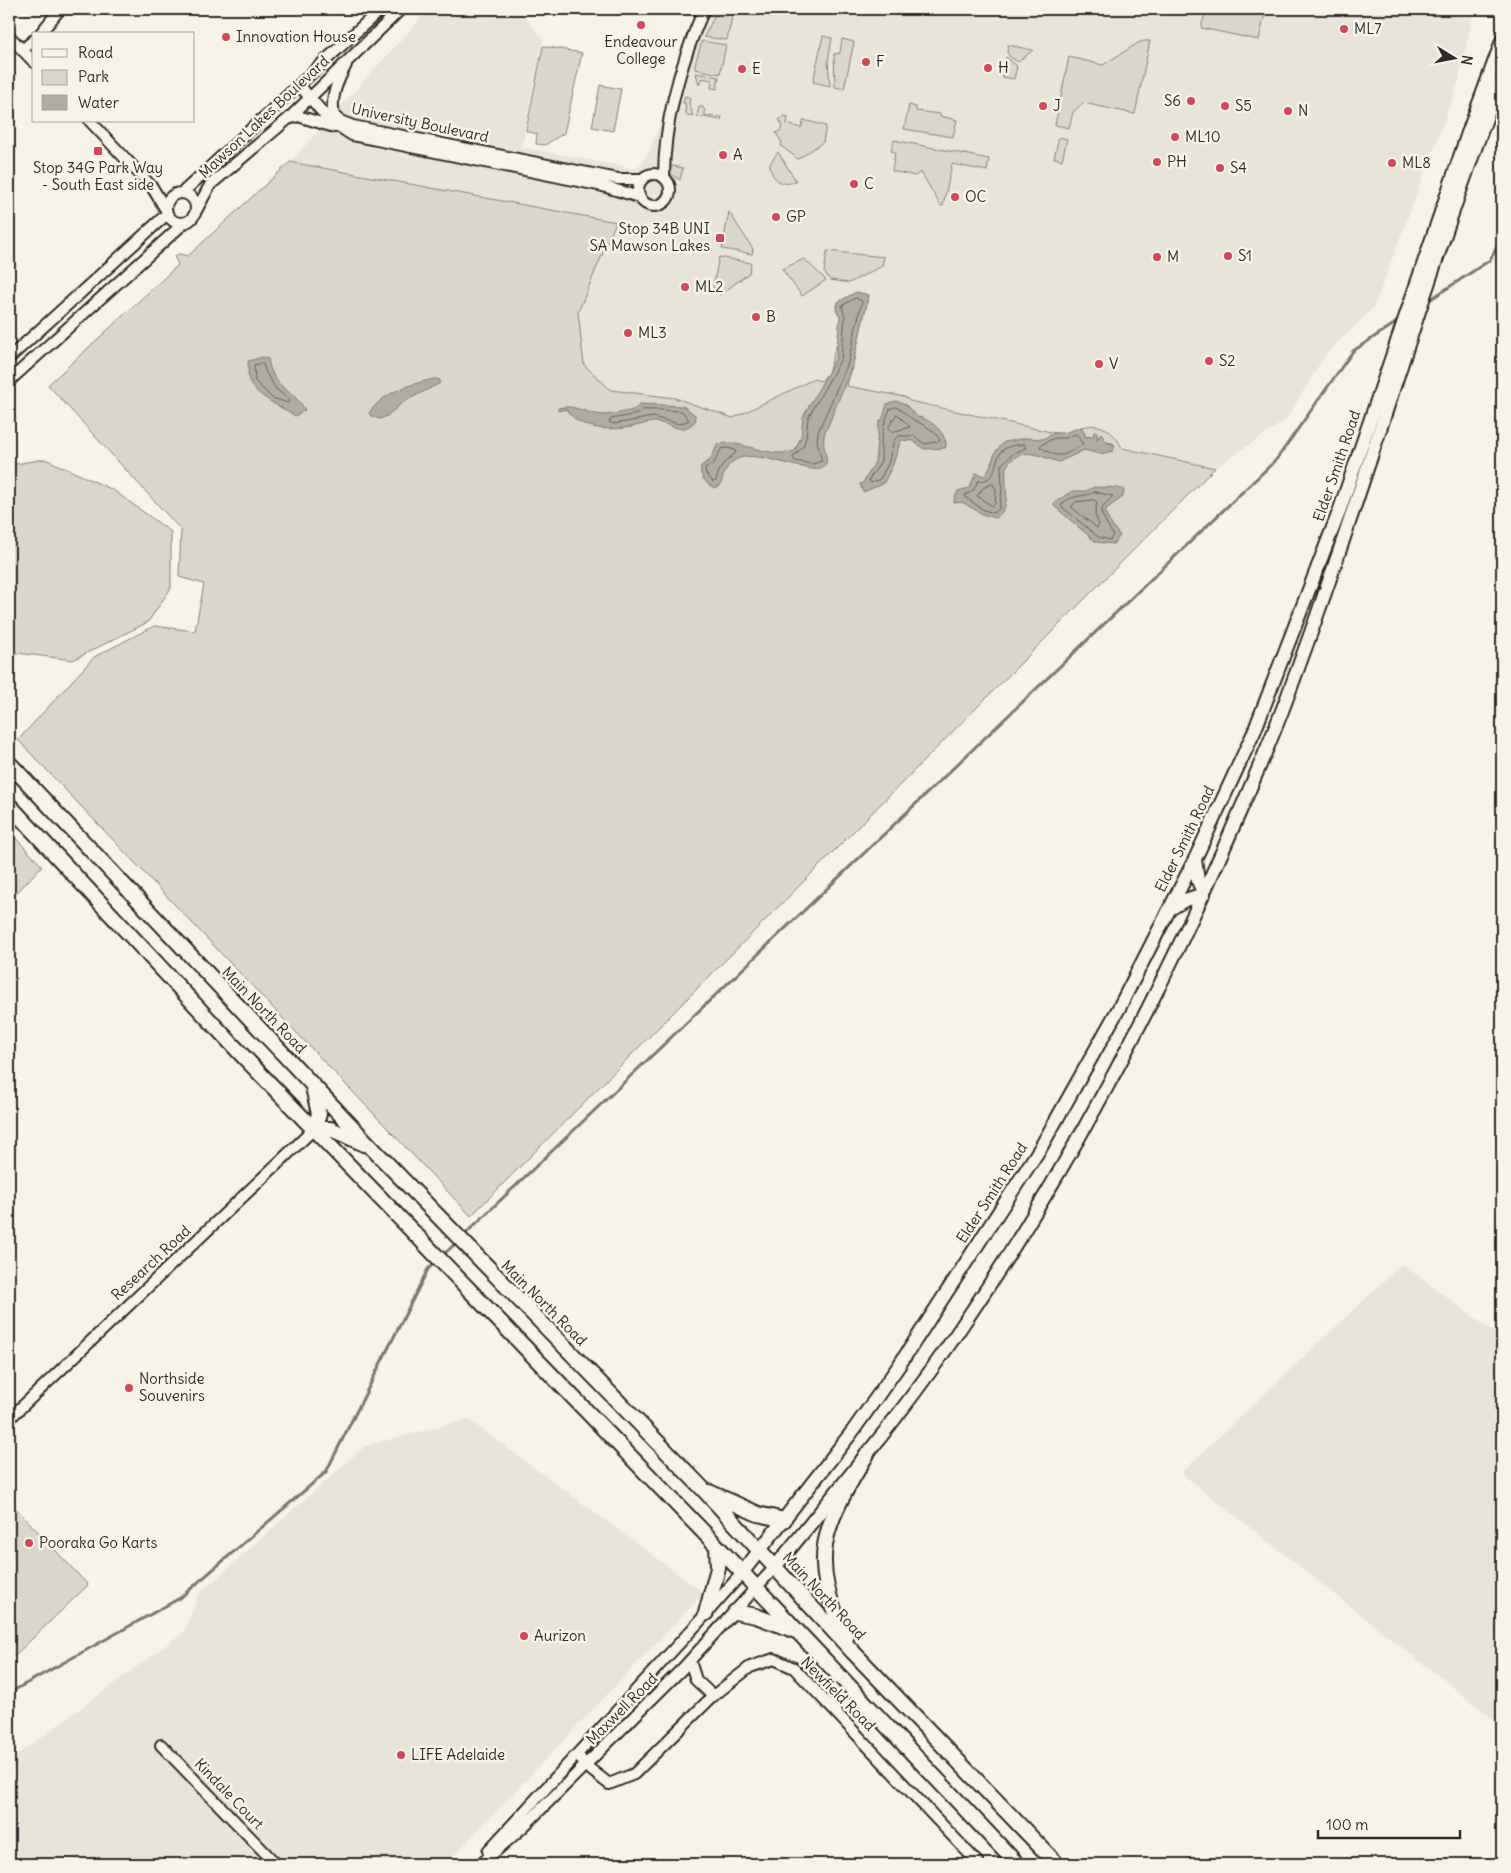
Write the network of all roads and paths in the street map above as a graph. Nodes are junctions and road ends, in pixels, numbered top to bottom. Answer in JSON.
{"nodes":[{"id":1,"x":60,"y":9,"type":"edge"},
{"id":2,"x":382,"y":9,"type":"edge"},
{"id":3,"x":401,"y":9,"type":"edge"},
{"id":4,"x":704,"y":9,"type":"edge"},
{"id":5,"x":42,"y":32,"type":"edge"},
{"id":6,"x":9,"y":36,"type":"edge"},
{"id":7,"x":1502,"y":41,"type":"edge"},
{"id":8,"x":32,"y":42,"type":"edge"},
{"id":9,"x":22,"y":50,"type":"junction"},
{"id":10,"x":352,"y":54,"type":"junction"},
{"id":11,"x":32,"y":60,"type":"edge"},
{"id":12,"x":1502,"y":76,"type":"edge"},
{"id":13,"x":300,"y":86,"type":"junction"},
{"id":14,"x":310,"y":98,"type":"junction"},
{"id":15,"x":334,"y":116,"type":"junction"},
{"id":16,"x":288,"y":119,"type":"junction"},
{"id":17,"x":91,"y":122,"type":"edge"},
{"id":18,"x":338,"y":128,"type":"junction"},
{"id":19,"x":664,"y":150,"type":"junction"},
{"id":20,"x":651,"y":174,"type":"junction"},
{"id":21,"x":664,"y":176,"type":"junction"},
{"id":22,"x":641,"y":179,"type":"junction"},
{"id":23,"x":152,"y":187,"type":"junction"},
{"id":24,"x":179,"y":193,"type":"junction"},
{"id":25,"x":640,"y":197,"type":"junction"},
{"id":26,"x":196,"y":211,"type":"junction"},
{"id":27,"x":166,"y":212,"type":"junction"},
{"id":28,"x":183,"y":224,"type":"junction"},
{"id":29,"x":9,"y":358,"type":"edge"},
{"id":30,"x":9,"y":381,"type":"edge"},
{"id":31,"x":9,"y":763,"type":"edge"},
{"id":32,"x":9,"y":805,"type":"edge"},
{"id":33,"x":1195,"y":859,"type":"junction"},
{"id":34,"x":1204,"y":894,"type":"junction"},
{"id":35,"x":1168,"y":911,"type":"junction"},
{"id":36,"x":312,"y":1084,"type":"junction"},
{"id":37,"x":314,"y":1129,"type":"junction"},
{"id":38,"x":372,"y":1148,"type":"junction"},
{"id":39,"x":9,"y":1419,"type":"edge"},
{"id":40,"x":867,"y":1454,"type":"junction"},
{"id":41,"x":703,"y":1489,"type":"junction"},
{"id":42,"x":784,"y":1520,"type":"junction"},
{"id":43,"x":717,"y":1546,"type":"junction"},
{"id":44,"x":760,"y":1551,"type":"junction"},
{"id":45,"x":775,"y":1567,"type":"junction"},
{"id":46,"x":742,"y":1573,"type":"junction"},
{"id":47,"x":757,"y":1588,"type":"junction"},
{"id":48,"x":736,"y":1612,"type":"junction"},
{"id":49,"x":706,"y":1613,"type":"junction"},
{"id":50,"x":796,"y":1631,"type":"junction"},
{"id":51,"x":853,"y":1652,"type":"junction"},
{"id":52,"x":690,"y":1661,"type":"junction"},
{"id":53,"x":640,"y":1685,"type":"junction"},
{"id":54,"x":713,"y":1696,"type":"junction"},
{"id":55,"x":653,"y":1698,"type":"junction"},
{"id":56,"x":161,"y":1745,"type":"dead end"},
{"id":57,"x":577,"y":1754,"type":"junction"},
{"id":58,"x":586,"y":1766,"type":"junction"},
{"id":59,"x":276,"y":1864,"type":"edge"},
{"id":60,"x":476,"y":1864,"type":"edge"},
{"id":61,"x":481,"y":1864,"type":"edge"},
{"id":62,"x":979,"y":1864,"type":"edge"},
{"id":63,"x":1017,"y":1864,"type":"edge"},
{"id":64,"x":1057,"y":1864,"type":"edge"}],
"edges":[{"from":1,"to":5,"type":"street"},
{"from":2,"to":13,"type":"street","name":"Mawson Lakes Boulevard"},
{"from":3,"to":10,"type":"street","name":"Mawson Lakes Boulevard"},
{"from":4,"to":19,"type":"street"},
{"from":6,"to":9,"type":"street"},
{"from":7,"to":33,"type":"main road","name":"Elder Smith Road"},
{"from":8,"to":9,"type":"street"},
{"from":9,"to":11,"type":"street"},
{"from":10,"to":14,"type":"street","name":"Mawson Lakes Boulevard"},
{"from":10,"to":15,"type":"street"},
{"from":12,"to":34,"type":"main road","name":"Elder Smith Road"},
{"from":13,"to":14,"type":"street"},
{"from":13,"to":24,"type":"street","name":"Mawson Lakes Boulevard"},
{"from":14,"to":15,"type":"street","name":"University Boulevard"},
{"from":14,"to":16,"type":"street","name":"Mawson Lakes Boulevard"},
{"from":14,"to":18,"type":"street","name":"University Boulevard"},
{"from":15,"to":22,"type":"street","name":"University Boulevard"},
{"from":16,"to":18,"type":"street"},
{"from":16,"to":26,"type":"street","name":"Mawson Lakes Boulevard"},
{"from":17,"to":23,"type":"street"},
{"from":18,"to":25,"type":"street","name":"University Boulevard"},
{"from":19,"to":20,"type":"street"},
{"from":19,"to":21,"type":"street"},
{"from":20,"to":21,"type":"street"},
{"from":20,"to":22,"type":"street"},
{"from":21,"to":25,"type":"street"},
{"from":22,"to":25,"type":"street"},
{"from":23,"to":24,"type":"street"},
{"from":23,"to":27,"type":"street"},
{"from":24,"to":26,"type":"street"},
{"from":24,"to":27,"type":"street"},
{"from":26,"to":28,"type":"street"},
{"from":27,"to":28,"type":"street"},
{"from":27,"to":29,"type":"street"},
{"from":28,"to":30,"type":"street"},
{"from":31,"to":36,"type":"highway","name":"Main North Road"},
{"from":32,"to":37,"type":"highway"},
{"from":33,"to":34,"type":"main road"},
{"from":33,"to":35,"type":"main road","name":"Elder Smith Road"},
{"from":34,"to":35,"type":"main road"},
{"from":34,"to":40,"type":"main road","name":"Elder Smith Road"},
{"from":35,"to":42,"type":"main road","name":"Elder Smith Road"},
{"from":36,"to":37,"type":"highway"},
{"from":36,"to":38,"type":"highway","name":"Main North Road"},
{"from":37,"to":38,"type":"highway"},
{"from":37,"to":39,"type":"street","name":"Research Road"},
{"from":37,"to":43,"type":"highway"},
{"from":38,"to":41,"type":"highway","name":"Main North Road"},
{"from":40,"to":45,"type":"main road","name":"Elder Smith Road"},
{"from":40,"to":51,"type":"highway"},
{"from":41,"to":42,"type":"highway"},
{"from":41,"to":44,"type":"highway","name":"Main North Road"},
{"from":42,"to":44,"type":"main road","name":"Elder Smith Road"},
{"from":43,"to":46,"type":"highway"},
{"from":43,"to":49,"type":"highway"},
{"from":44,"to":45,"type":"highway","name":"Main North Road"},
{"from":44,"to":46,"type":"main road","name":"Elder Smith Road"},
{"from":45,"to":47,"type":"street","name":"Maxwell Road"},
{"from":45,"to":51,"type":"highway","name":"Main North Road"},
{"from":46,"to":47,"type":"highway"},
{"from":46,"to":49,"type":"street","name":"Maxwell Road"},
{"from":47,"to":48,"type":"street","name":"Maxwell Road"},
{"from":47,"to":50,"type":"highway"},
{"from":48,"to":50,"type":"highway"},
{"from":48,"to":52,"type":"street","name":"Maxwell Road"},
{"from":49,"to":53,"type":"street","name":"Maxwell Road"},
{"from":50,"to":63,"type":"highway"},
{"from":51,"to":64,"type":"highway","name":"Main North Road"},
{"from":52,"to":54,"type":"street"},
{"from":52,"to":55,"type":"street","name":"Maxwell Road"},
{"from":53,"to":55,"type":"street"},
{"from":53,"to":57,"type":"street","name":"Maxwell Road"},
{"from":54,"to":58,"type":"street","name":"Newfield Road"},
{"from":54,"to":62,"type":"street","name":"Newfield Road"},
{"from":55,"to":58,"type":"street","name":"Maxwell Road"},
{"from":56,"to":59,"type":"street","name":"Kindale Court"},
{"from":57,"to":58,"type":"street"},
{"from":57,"to":60,"type":"street","name":"Maxwell Road"},
{"from":58,"to":61,"type":"street","name":"Maxwell Road"}]}
